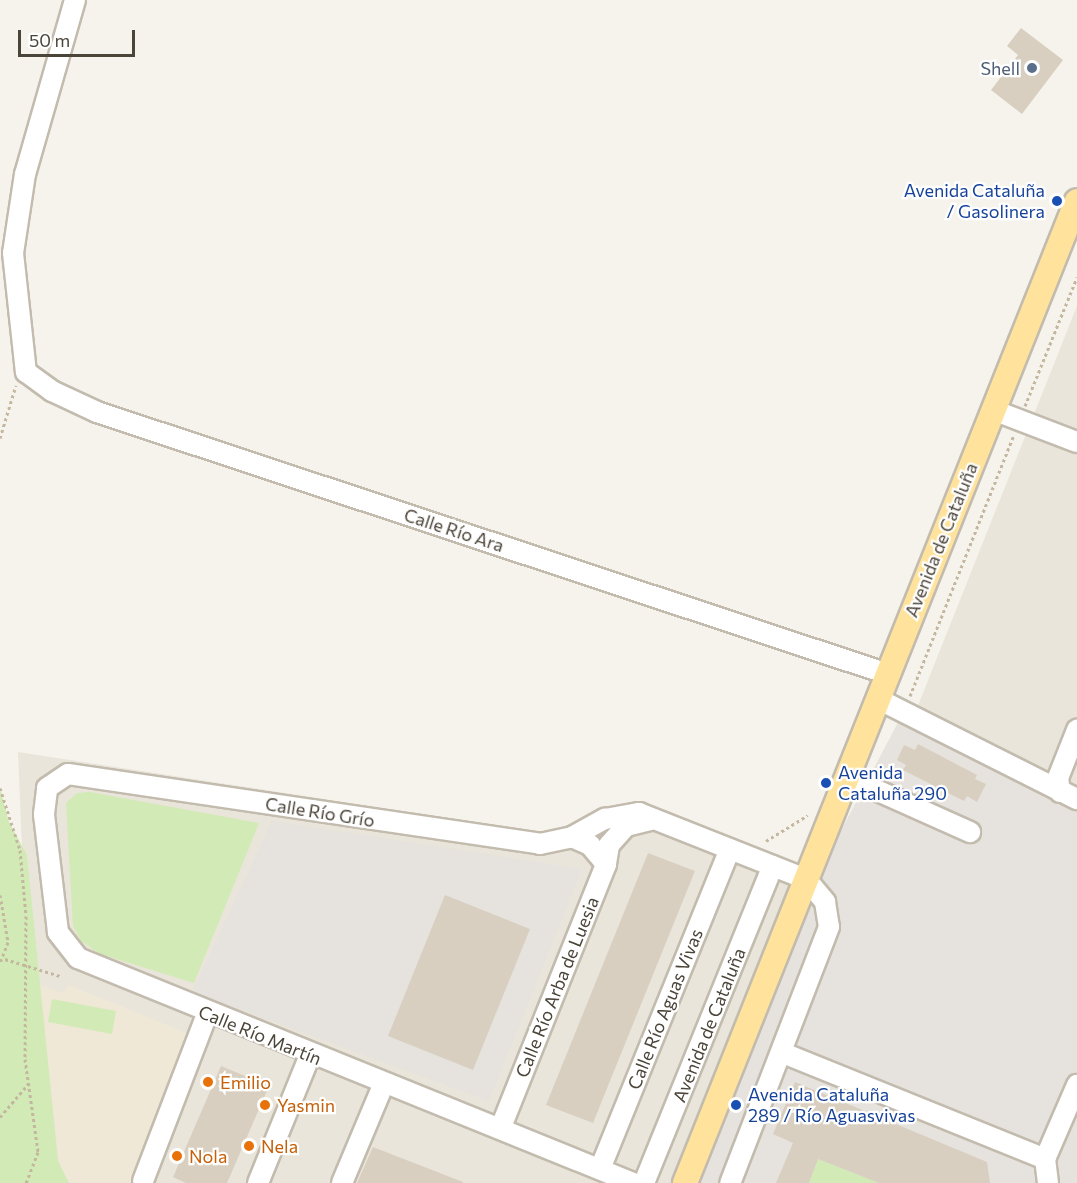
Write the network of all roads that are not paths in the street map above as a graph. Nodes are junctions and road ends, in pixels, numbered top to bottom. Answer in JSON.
{"nodes":[{"id":1,"x":75,"y":0,"type":"edge"},
{"id":2,"x":1077,"y":201,"type":"edge"},
{"id":3,"x":993,"y":410,"type":"junction"},
{"id":4,"x":1077,"y":442,"type":"edge"},
{"id":5,"x":888,"y":674,"type":"junction"},
{"id":6,"x":878,"y":699,"type":"junction"},
{"id":7,"x":1077,"y":730,"type":"edge"},
{"id":8,"x":68,"y":774,"type":"joint"},
{"id":9,"x":847,"y":777,"type":"junction"},
{"id":10,"x":1061,"y":789,"type":"edge"},
{"id":11,"x":655,"y":819,"type":"junction"},
{"id":12,"x":970,"y":832,"type":"dead end"},
{"id":13,"x":578,"y":833,"type":"junction"},
{"id":14,"x":730,"y":849,"type":"junction"},
{"id":15,"x":608,"y":855,"type":"junction"},
{"id":16,"x":773,"y":866,"type":"junction"},
{"id":17,"x":806,"y":879,"type":"junction"},
{"id":18,"x":207,"y":1014,"type":"junction"},
{"id":19,"x":783,"y":1053,"type":"junction"},
{"id":20,"x":310,"y":1055,"type":"junction"},
{"id":21,"x":384,"y":1083,"type":"junction"},
{"id":22,"x":1077,"y":1084,"type":"edge"},
{"id":23,"x":501,"y":1127,"type":"junction"},
{"id":24,"x":1045,"y":1159,"type":"junction"},
{"id":25,"x":600,"y":1169,"type":"junction"},
{"id":26,"x":143,"y":1181,"type":"dead end"},
{"id":27,"x":258,"y":1183,"type":"edge"},
{"id":28,"x":342,"y":1183,"type":"edge"},
{"id":29,"x":633,"y":1183,"type":"edge"},
{"id":30,"x":644,"y":1183,"type":"edge"},
{"id":31,"x":685,"y":1183,"type":"edge"},
{"id":32,"x":730,"y":1183,"type":"edge"},
{"id":33,"x":1048,"y":1183,"type":"edge"}],
"edges":[{"from":1,"to":5,"type":"street","name":"Calle Río Ara"},
{"from":2,"to":3,"type":"main road","name":"Avenida de Cataluña"},
{"from":3,"to":4,"type":"street"},
{"from":3,"to":5,"type":"main road","name":"Avenida de Cataluña"},
{"from":5,"to":6,"type":"main road","name":"Avenida de Cataluña"},
{"from":6,"to":9,"type":"main road","name":"Avenida de Cataluña"},
{"from":6,"to":10,"type":"street"},
{"from":7,"to":10,"type":"street"},
{"from":8,"to":13,"type":"street","name":"Calle Río Grío"},
{"from":8,"to":18,"type":"street","name":"Calle Río Martín"},
{"from":9,"to":12,"type":"street"},
{"from":9,"to":17,"type":"main road","name":"Avenida de Cataluña"},
{"from":11,"to":13,"type":"street","name":"Calle Río Grío"},
{"from":11,"to":14,"type":"street","name":"Calle Río Grío"},
{"from":11,"to":15,"type":"street","name":"Calle Río Arba de Luesia"},
{"from":13,"to":15,"type":"street"},
{"from":14,"to":16,"type":"street","name":"Calle Río Grío"},
{"from":14,"to":25,"type":"street","name":"Calle Río Aguas Vivas"},
{"from":15,"to":23,"type":"street","name":"Calle Río Arba de Luesia"},
{"from":16,"to":17,"type":"street","name":"Calle Río Grío"},
{"from":16,"to":30,"type":"street","name":"Avenida de Cataluña"},
{"from":17,"to":19,"type":"street"},
{"from":17,"to":31,"type":"main road","name":"Avenida de Cataluña"},
{"from":18,"to":20,"type":"street","name":"Calle Río Martín"},
{"from":18,"to":26,"type":"street"},
{"from":19,"to":24,"type":"street"},
{"from":19,"to":32,"type":"street"},
{"from":20,"to":21,"type":"street","name":"Calle Río Martín"},
{"from":20,"to":27,"type":"street"},
{"from":21,"to":23,"type":"street","name":"Calle Río Martín"},
{"from":21,"to":28,"type":"street"},
{"from":22,"to":24,"type":"street"},
{"from":23,"to":25,"type":"street","name":"Calle Río Martín"},
{"from":24,"to":33,"type":"street"},
{"from":25,"to":29,"type":"street","name":"Calle Río Martín"}]}
